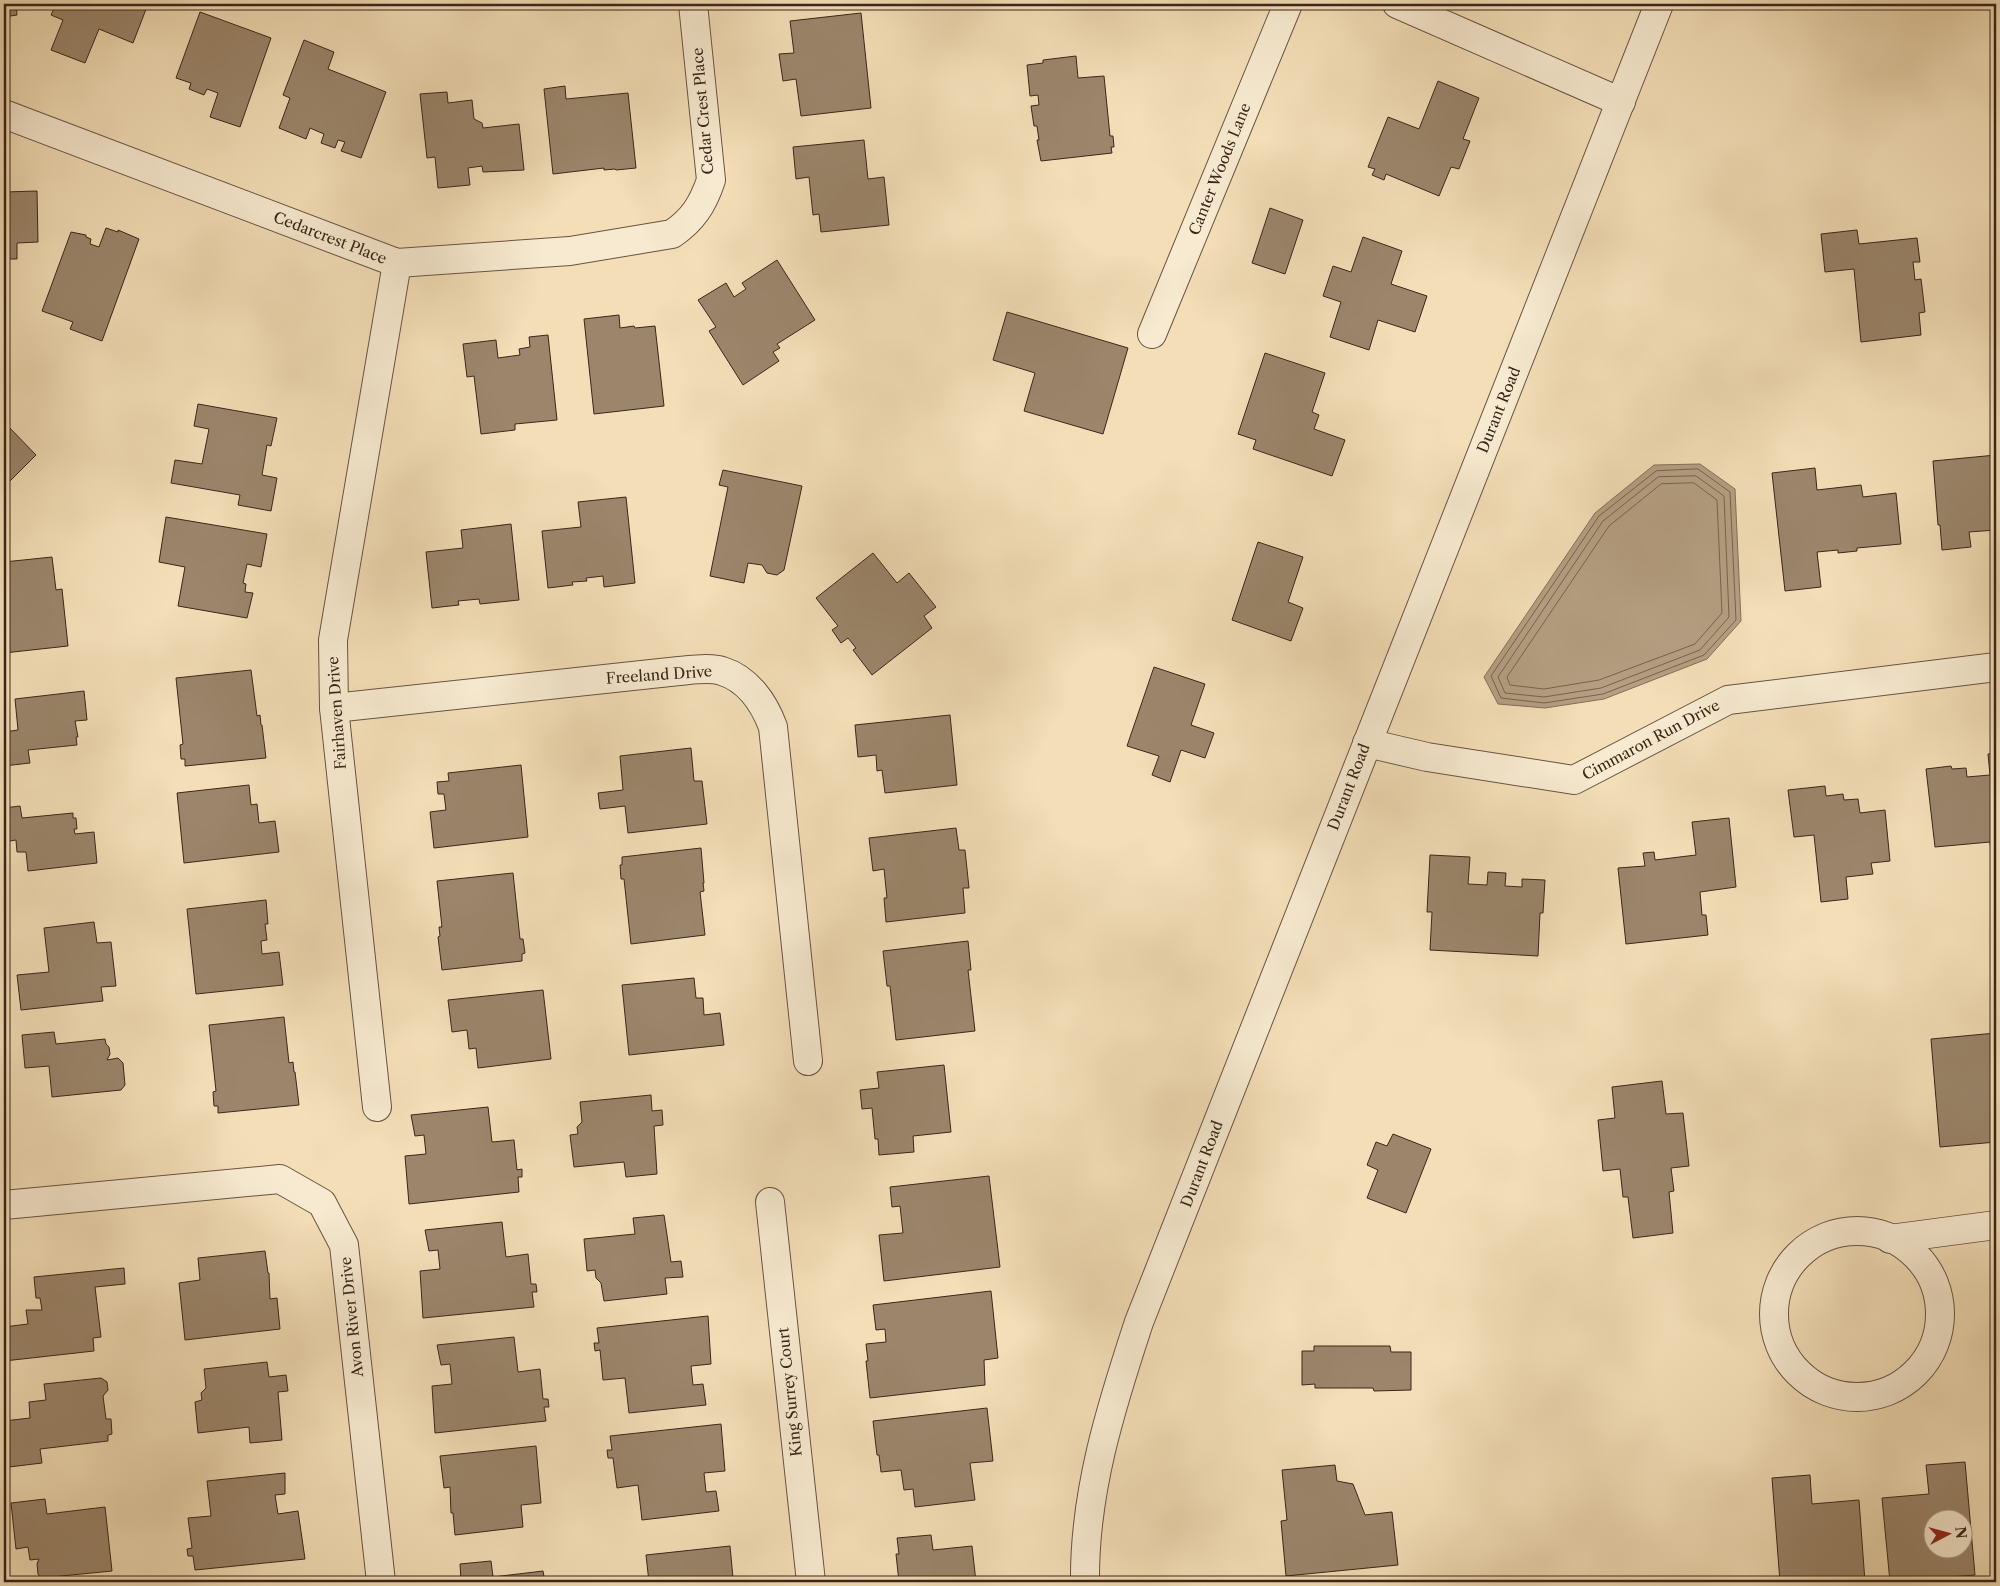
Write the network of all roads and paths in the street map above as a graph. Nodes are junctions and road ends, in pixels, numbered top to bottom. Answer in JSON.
{"nodes":[{"id":1,"x":693,"y":4,"type":"edge"},
{"id":2,"x":1288,"y":4,"type":"edge"},
{"id":3,"x":1397,"y":4,"type":"edge"},
{"id":4,"x":1659,"y":4,"type":"edge"},
{"id":5,"x":1621,"y":102,"type":"junction"},
{"id":6,"x":4,"y":114,"type":"edge"},
{"id":7,"x":672,"y":234,"type":"joint"},
{"id":8,"x":397,"y":263,"type":"junction"},
{"id":9,"x":1152,"y":334,"type":"dead end"},
{"id":10,"x":1996,"y":667,"type":"edge"},
{"id":11,"x":334,"y":708,"type":"junction"},
{"id":12,"x":1367,"y":743,"type":"junction"},
{"id":13,"x":808,"y":1061,"type":"dead end"},
{"id":14,"x":377,"y":1107,"type":"dead end"},
{"id":15,"x":770,"y":1202,"type":"dead end"},
{"id":16,"x":4,"y":1205,"type":"edge"},
{"id":17,"x":1996,"y":1225,"type":"edge"},
{"id":18,"x":1890,"y":1239,"type":"junction"},
{"id":19,"x":381,"y":1582,"type":"edge"},
{"id":20,"x":811,"y":1582,"type":"edge"},
{"id":21,"x":1085,"y":1582,"type":"edge"}],
"edges":[{"from":1,"to":7,"type":"street","name":"Cedar Crest Place"},
{"from":2,"to":9,"type":"street","name":"Canter Woods Lane"},
{"from":3,"to":5,"type":"street"},
{"from":4,"to":5,"type":"street","name":"Durant Road"},
{"from":5,"to":12,"type":"street","name":"Durant Road"},
{"from":6,"to":8,"type":"street","name":"Cedarcrest Place"},
{"from":7,"to":8,"type":"street","name":"Cedarcrest Place"},
{"from":8,"to":11,"type":"street","name":"Fairhaven Drive"},
{"from":10,"to":12,"type":"street","name":"Cimmaron Run Drive"},
{"from":11,"to":13,"type":"street","name":"Freeland Drive"},
{"from":11,"to":14,"type":"street","name":"Fairhaven Drive"},
{"from":12,"to":21,"type":"street","name":"Durant Road"},
{"from":15,"to":20,"type":"street","name":"King Surrey Court"},
{"from":16,"to":19,"type":"street","name":"Avon River Drive"},
{"from":17,"to":18,"type":"street"},
{"from":18,"to":18,"type":"street"}]}
